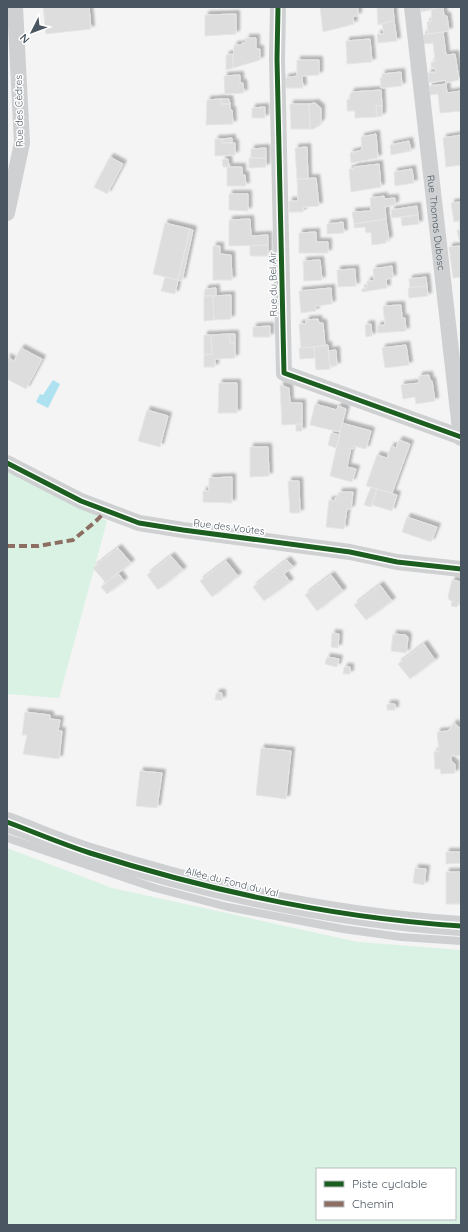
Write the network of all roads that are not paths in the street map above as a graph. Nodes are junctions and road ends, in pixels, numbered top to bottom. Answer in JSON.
{"nodes":[{"id":1,"x":15,"y":7,"type":"edge"},
{"id":2,"x":278,"y":7,"type":"edge"},
{"id":3,"x":412,"y":7,"type":"edge"},
{"id":4,"x":7,"y":213,"type":"edge"},
{"id":5,"x":461,"y":437,"type":"edge"},
{"id":6,"x":7,"y":463,"type":"edge"},
{"id":7,"x":461,"y":569,"type":"edge"},
{"id":8,"x":7,"y":822,"type":"edge"},
{"id":9,"x":7,"y":838,"type":"edge"},
{"id":10,"x":461,"y":926,"type":"edge"},
{"id":11,"x":461,"y":942,"type":"edge"}],
"edges":[{"from":1,"to":4,"type":"street","name":"Rue des Cèdres"},
{"from":2,"to":5,"type":"street","name":"Rue du Bel Air"},
{"from":3,"to":5,"type":"street","name":"Rue Thomas Dubosc"},
{"from":6,"to":7,"type":"street","name":"Rue des Voûtes"},
{"from":8,"to":10,"type":"street","name":"Allée du Fond du Val"},
{"from":9,"to":11,"type":"lane"}]}
